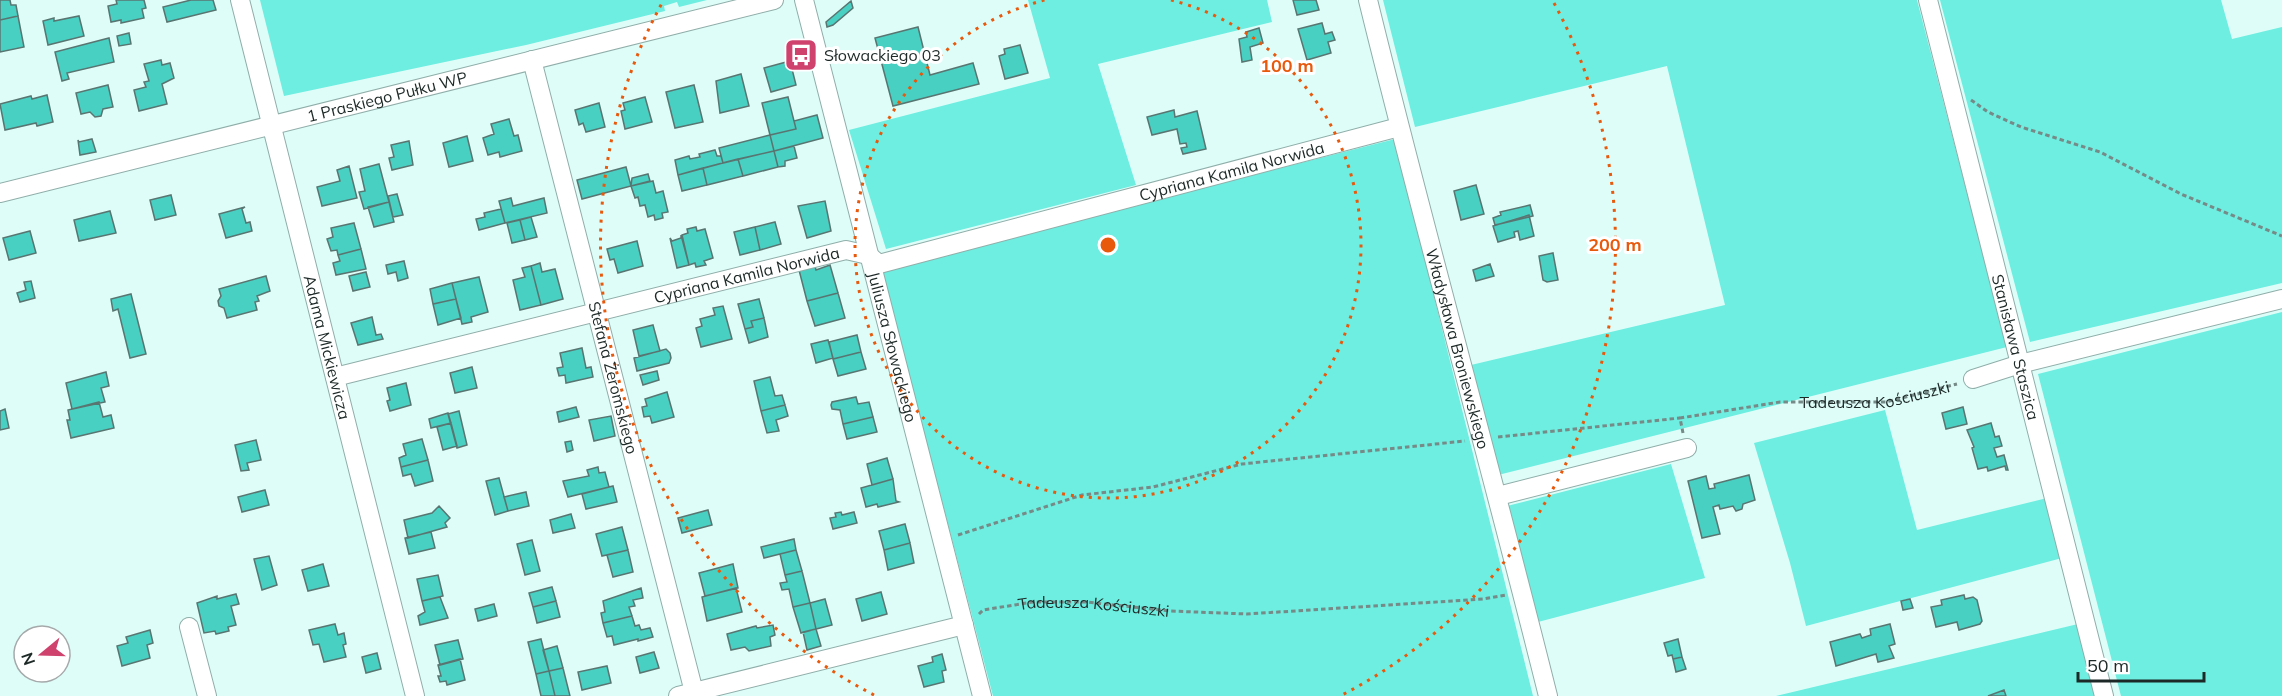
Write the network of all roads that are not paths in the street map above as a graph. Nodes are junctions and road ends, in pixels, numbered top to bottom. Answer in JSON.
{"nodes":[{"id":1,"x":240,"y":0,"type":"edge"},
{"id":2,"x":774,"y":0,"type":"edge"},
{"id":3,"x":804,"y":0,"type":"edge"},
{"id":4,"x":1368,"y":0,"type":"edge"},
{"id":5,"x":1928,"y":0,"type":"edge"},
{"id":6,"x":532,"y":60,"type":"junction"},
{"id":7,"x":271,"y":126,"type":"junction"},
{"id":8,"x":1399,"y":128,"type":"junction"},
{"id":9,"x":0,"y":193,"type":"edge"},
{"id":10,"x":868,"y":255,"type":"junction"},
{"id":11,"x":2282,"y":300,"type":"edge"},
{"id":12,"x":597,"y":311,"type":"junction"},
{"id":13,"x":2020,"y":363,"type":"junction"},
{"id":14,"x":335,"y":377,"type":"junction"},
{"id":15,"x":1973,"y":380,"type":"road end"},
{"id":16,"x":1687,"y":448,"type":"road end"},
{"id":17,"x":1498,"y":496,"type":"junction"},
{"id":18,"x":964,"y":625,"type":"junction"},
{"id":19,"x":189,"y":627,"type":"dead end"},
{"id":20,"x":689,"y":695,"type":"edge"},
{"id":21,"x":207,"y":696,"type":"edge"},
{"id":22,"x":415,"y":696,"type":"edge"},
{"id":23,"x":982,"y":696,"type":"edge"},
{"id":24,"x":1548,"y":696,"type":"edge"},
{"id":25,"x":2104,"y":696,"type":"edge"}],
"edges":[{"from":1,"to":7,"type":"street","name":"Adama Mickiewicza"},
{"from":2,"to":6,"type":"street","name":"1 Praskiego Pułku WP"},
{"from":3,"to":10,"type":"street","name":"Juliusza Słowackiego"},
{"from":4,"to":8,"type":"street","name":"Władysława Broniewskiego"},
{"from":5,"to":13,"type":"street","name":"Stanisława Staszica"},
{"from":6,"to":7,"type":"street","name":"1 Praskiego Pułku WP"},
{"from":6,"to":12,"type":"street","name":"Stefana Żeromskiego"},
{"from":7,"to":9,"type":"street","name":"1 Praskiego Pułku WP"},
{"from":7,"to":14,"type":"street","name":"Adama Mickiewicza"},
{"from":8,"to":10,"type":"street","name":"Cypriana Kamila Norwida"},
{"from":8,"to":17,"type":"street","name":"Władysława Broniewskiego"},
{"from":10,"to":12,"type":"street","name":"Cypriana Kamila Norwida"},
{"from":10,"to":18,"type":"street","name":"Juliusza Słowackiego"},
{"from":11,"to":13,"type":"street"},
{"from":12,"to":14,"type":"street","name":"Cypriana Kamila Norwida"},
{"from":12,"to":20,"type":"street","name":"Stefana Żeromskiego"},
{"from":13,"to":15,"type":"street"},
{"from":13,"to":25,"type":"street","name":"Stanisława Staszica"},
{"from":14,"to":22,"type":"street","name":"Adama Mickiewicza"},
{"from":16,"to":17,"type":"street"},
{"from":17,"to":24,"type":"street","name":"Władysława Broniewskiego"},
{"from":18,"to":20,"type":"street"},
{"from":18,"to":23,"type":"street","name":"Juliusza Słowackiego"},
{"from":19,"to":21,"type":"street"}]}
